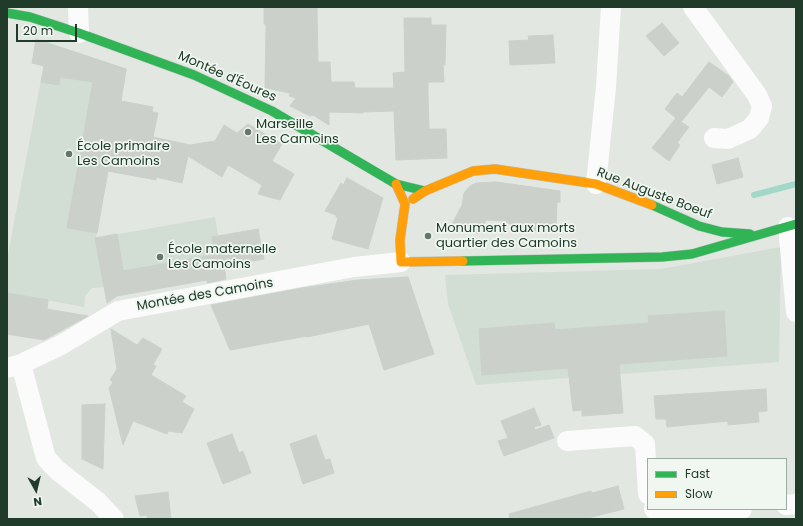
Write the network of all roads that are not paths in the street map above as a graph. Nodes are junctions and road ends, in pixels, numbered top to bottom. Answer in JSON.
{"nodes":[{"id":1,"x":78,"y":7,"type":"edge"},
{"id":2,"x":611,"y":7,"type":"edge"},
{"id":3,"x":693,"y":7,"type":"edge"},
{"id":4,"x":7,"y":13,"type":"edge"},
{"id":5,"x":79,"y":33,"type":"junction"},
{"id":6,"x":714,"y":138,"type":"dead end"},
{"id":7,"x":396,"y":184,"type":"junction"},
{"id":8,"x":596,"y":184,"type":"junction"},
{"id":9,"x":425,"y":191,"type":"junction"},
{"id":10,"x":405,"y":204,"type":"junction"},
{"id":11,"x":699,"y":226,"type":"junction"},
{"id":12,"x":792,"y":226,"type":"edge"},
{"id":13,"x":758,"y":234,"type":"junction"},
{"id":14,"x":692,"y":254,"type":"junction"},
{"id":15,"x":401,"y":262,"type":"junction"},
{"id":16,"x":796,"y":312,"type":"edge"},
{"id":17,"x":14,"y":366,"type":"edge"},
{"id":18,"x":566,"y":441,"type":"dead end"},
{"id":19,"x":647,"y":477,"type":"edge"},
{"id":20,"x":656,"y":510,"type":"edge"},
{"id":21,"x":731,"y":510,"type":"edge"},
{"id":22,"x":114,"y":519,"type":"edge"}],
"edges":[{"from":1,"to":5,"type":"street"},
{"from":2,"to":8,"type":"street"},
{"from":3,"to":6,"type":"street"},
{"from":4,"to":5,"type":"street","name":"Montée d'Éoures"},
{"from":5,"to":7,"type":"street","name":"Montée d'Éoures"},
{"from":7,"to":9,"type":"street","name":"Montée d'Éoures"},
{"from":7,"to":10,"type":"street"},
{"from":8,"to":9,"type":"street","name":"Rue Auguste Boeuf"},
{"from":8,"to":11,"type":"street","name":"Rue Auguste Boeuf"},
{"from":9,"to":10,"type":"street","name":"Rue Auguste Boeuf"},
{"from":10,"to":15,"type":"street"},
{"from":11,"to":13,"type":"street","name":"Rue Auguste Boeuf"},
{"from":11,"to":14,"type":"street"},
{"from":12,"to":13,"type":"street"},
{"from":12,"to":16,"type":"street"},
{"from":13,"to":14,"type":"street"},
{"from":14,"to":15,"type":"street"},
{"from":15,"to":17,"type":"street","name":"Montée des Camoins"},
{"from":17,"to":22,"type":"street"},
{"from":18,"to":19,"type":"street"},
{"from":20,"to":21,"type":"street"}]}
